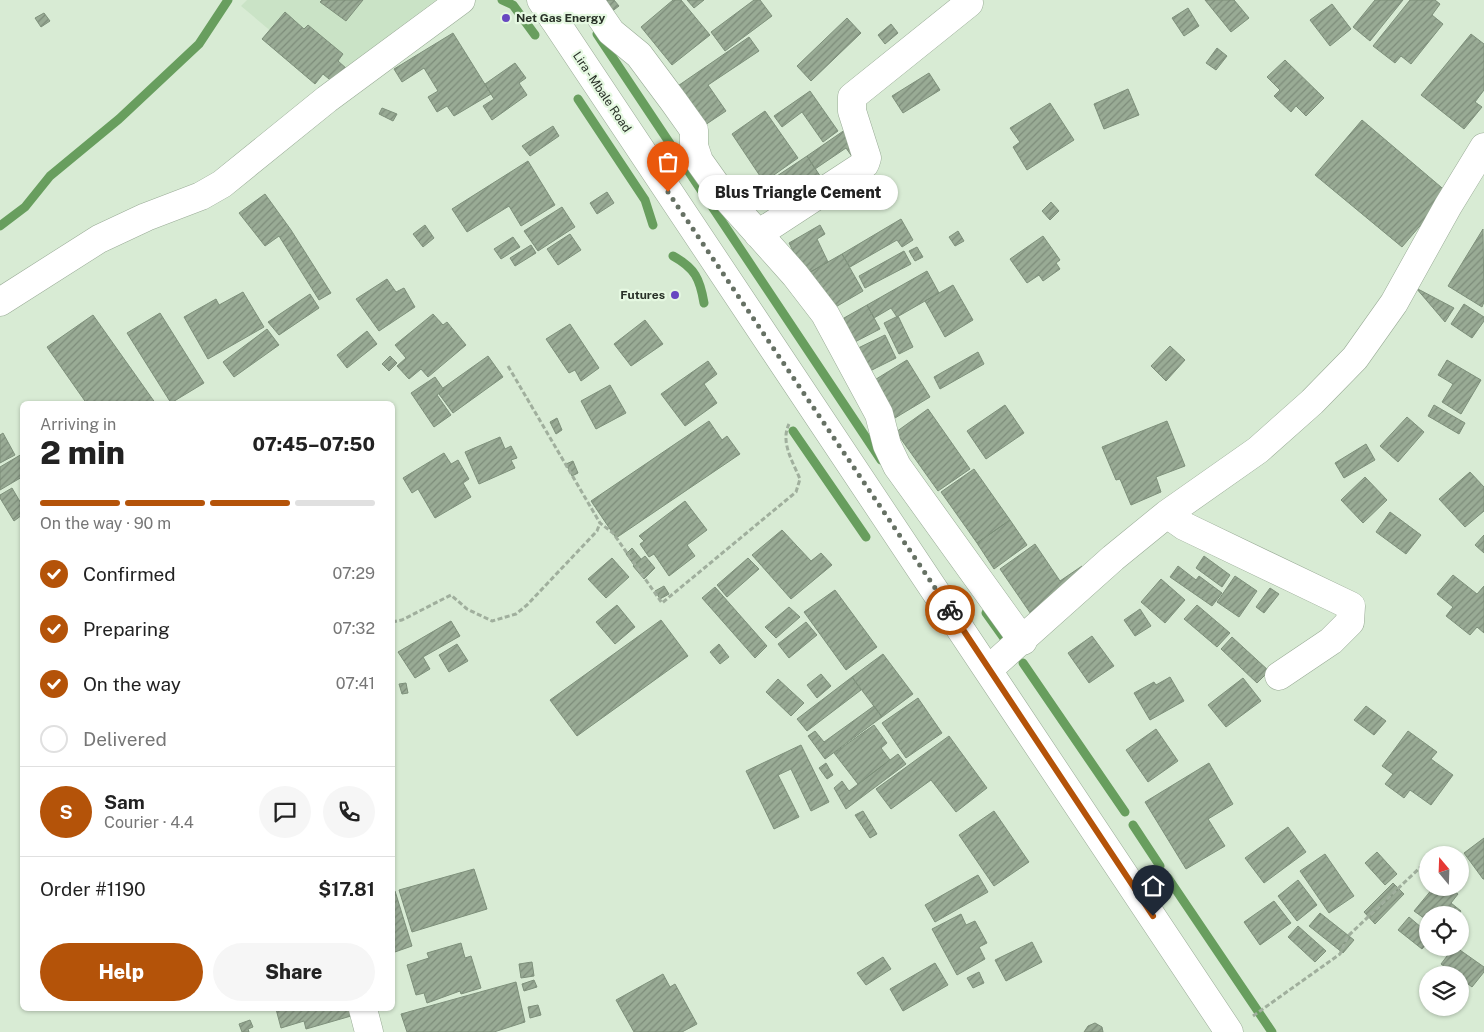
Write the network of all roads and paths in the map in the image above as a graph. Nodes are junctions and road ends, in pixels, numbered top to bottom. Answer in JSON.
{"nodes":[{"id":1,"x":460,"y":0,"type":"edge"},
{"id":2,"x":580,"y":0,"type":"edge"},
{"id":3,"x":589,"y":0,"type":"edge"},
{"id":4,"x":969,"y":3,"type":"dead end"},
{"id":5,"x":547,"y":9,"type":"edge"},
{"id":6,"x":1484,"y":147,"type":"edge"},
{"id":7,"x":758,"y":234,"type":"junction"},
{"id":8,"x":0,"y":302,"type":"edge"},
{"id":9,"x":508,"y":366,"type":"dead end"},
{"id":10,"x":807,"y":398,"type":"junction"},
{"id":11,"x":1167,"y":514,"type":"junction"},
{"id":12,"x":600,"y":523,"type":"junction"},
{"id":13,"x":395,"y":621,"type":"edge"},
{"id":14,"x":1023,"y":641,"type":"junction"},
{"id":15,"x":990,"y":669,"type":"junction"},
{"id":16,"x":1279,"y":676,"type":"dead end"},
{"id":17,"x":1419,"y":869,"type":"edge"},
{"id":18,"x":364,"y":1011,"type":"edge"},
{"id":19,"x":369,"y":1032,"type":"edge"},
{"id":20,"x":1229,"y":1032,"type":"edge"}],
"edges":[{"from":1,"to":8,"type":"street"},
{"from":2,"to":5,"type":"street"},
{"from":3,"to":7,"type":"street"},
{"from":4,"to":7,"type":"street"},
{"from":5,"to":10,"type":"street","name":"Lira - Mbale Road"},
{"from":6,"to":11,"type":"street"},
{"from":7,"to":14,"type":"street"},
{"from":9,"to":12,"type":"path"},
{"from":10,"to":12,"type":"path"},
{"from":10,"to":15,"type":"street","name":"Lira - Mbale Road"},
{"from":11,"to":14,"type":"street"},
{"from":11,"to":16,"type":"street"},
{"from":12,"to":13,"type":"path"},
{"from":14,"to":15,"type":"street"},
{"from":15,"to":20,"type":"street","name":"Lira - Mbale Road"},
{"from":17,"to":20,"type":"path"},
{"from":18,"to":19,"type":"street"}]}
